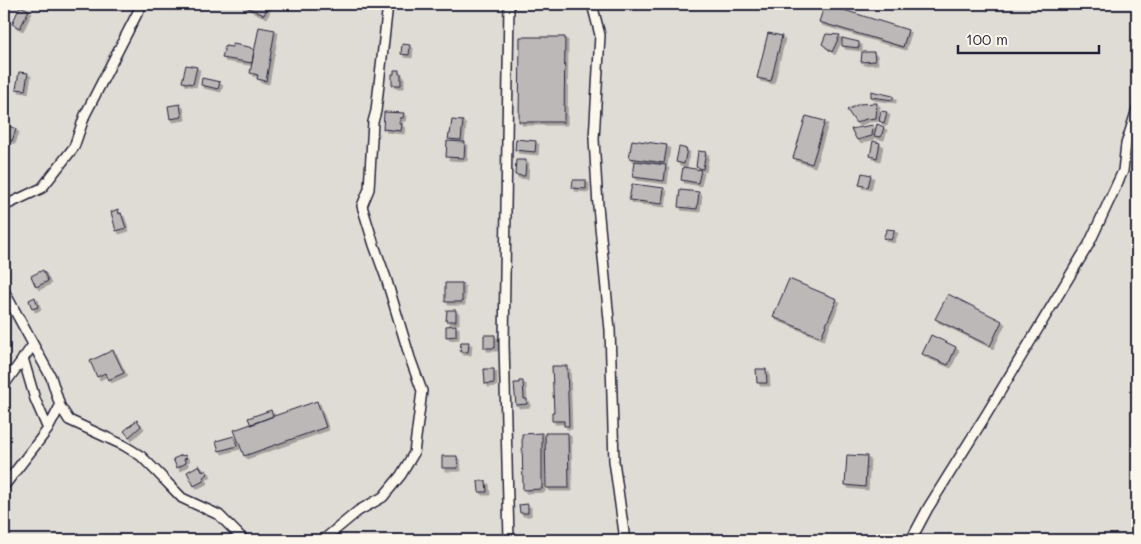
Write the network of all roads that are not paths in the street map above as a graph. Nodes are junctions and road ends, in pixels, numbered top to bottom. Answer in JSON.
{"nodes":[{"id":1,"x":142,"y":4,"type":"edge"},
{"id":2,"x":388,"y":4,"type":"edge"},
{"id":3,"x":509,"y":4,"type":"edge"},
{"id":4,"x":592,"y":4,"type":"edge"},
{"id":5,"x":1137,"y":110,"type":"edge"},
{"id":6,"x":4,"y":206,"type":"edge"},
{"id":7,"x":4,"y":291,"type":"edge"},
{"id":8,"x":33,"y":345,"type":"junction"},
{"id":9,"x":23,"y":358,"type":"junction"},
{"id":10,"x":4,"y":385,"type":"edge"},
{"id":11,"x":60,"y":406,"type":"junction"},
{"id":12,"x":48,"y":428,"type":"junction"},
{"id":13,"x":4,"y":486,"type":"edge"},
{"id":14,"x":244,"y":540,"type":"edge"},
{"id":15,"x":323,"y":540,"type":"edge"},
{"id":16,"x":509,"y":540,"type":"edge"},
{"id":17,"x":625,"y":540,"type":"edge"},
{"id":18,"x":911,"y":540,"type":"edge"}],
"edges":[{"from":1,"to":6,"type":"street"},
{"from":2,"to":15,"type":"street"},
{"from":3,"to":16,"type":"street"},
{"from":4,"to":17,"type":"street"},
{"from":5,"to":18,"type":"street"},
{"from":7,"to":8,"type":"street"},
{"from":8,"to":9,"type":"street"},
{"from":8,"to":11,"type":"street"},
{"from":9,"to":10,"type":"street"},
{"from":9,"to":12,"type":"street"},
{"from":11,"to":12,"type":"street"},
{"from":11,"to":14,"type":"street"},
{"from":12,"to":13,"type":"street"}]}
